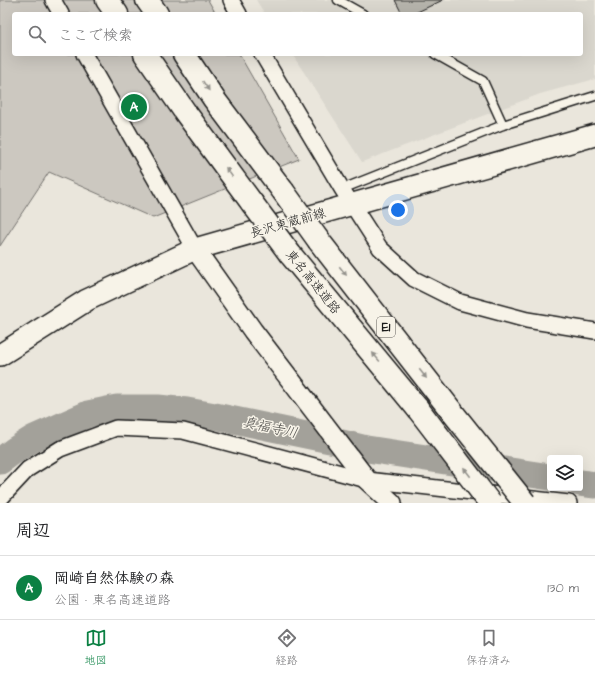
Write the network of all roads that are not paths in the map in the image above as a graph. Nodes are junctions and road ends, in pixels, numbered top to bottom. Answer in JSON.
{"nodes":[{"id":1,"x":53,"y":0,"type":"edge"},
{"id":2,"x":107,"y":0,"type":"edge"},
{"id":3,"x":147,"y":0,"type":"edge"},
{"id":4,"x":231,"y":0,"type":"edge"},
{"id":5,"x":338,"y":0,"type":"edge"},
{"id":6,"x":60,"y":12,"type":"edge"},
{"id":7,"x":116,"y":12,"type":"edge"},
{"id":8,"x":156,"y":12,"type":"edge"},
{"id":9,"x":238,"y":12,"type":"edge"},
{"id":10,"x":359,"y":12,"type":"edge"},
{"id":11,"x":85,"y":56,"type":"edge"},
{"id":12,"x":146,"y":56,"type":"edge"},
{"id":13,"x":185,"y":56,"type":"edge"},
{"id":14,"x":263,"y":56,"type":"edge"},
{"id":15,"x":439,"y":56,"type":"edge"},
{"id":16,"x":595,"y":96,"type":"edge"},
{"id":17,"x":503,"y":125,"type":"junction"},
{"id":18,"x":595,"y":135,"type":"edge"},
{"id":19,"x":347,"y":197,"type":"junction"},
{"id":20,"x":195,"y":249,"type":"junction"},
{"id":21,"x":595,"y":331,"type":"edge"},
{"id":22,"x":0,"y":355,"type":"edge"},
{"id":23,"x":367,"y":480,"type":"junction"},
{"id":24,"x":0,"y":499,"type":"edge"},
{"id":25,"x":392,"y":503,"type":"edge"},
{"id":26,"x":490,"y":503,"type":"edge"},
{"id":27,"x":525,"y":503,"type":"edge"},
{"id":28,"x":569,"y":503,"type":"edge"}],
"edges":[{"from":1,"to":6,"type":"street"},
{"from":2,"to":7,"type":"highway"},
{"from":3,"to":8,"type":"highway"},
{"from":4,"to":9,"type":"street"},
{"from":5,"to":10,"type":"lane"},
{"from":11,"to":20,"type":"street"},
{"from":26,"to":12,"type":"highway","name":"東名高速道路","number":"E1","one_way":true,"bridge":true},
{"from":13,"to":27,"type":"highway","number":"E1","one_way":true,"bridge":true},
{"from":14,"to":19,"type":"street"},
{"from":15,"to":17,"type":"lane"},
{"from":16,"to":17,"type":"lane"},
{"from":17,"to":19,"type":"lane"},
{"from":18,"to":19,"type":"main road","name":"長沢東蔵前線"},
{"from":19,"to":20,"type":"main road","name":"長沢東蔵前線"},
{"from":19,"to":21,"type":"street"},
{"from":20,"to":22,"type":"main road","name":"長沢東蔵前線"},
{"from":20,"to":23,"type":"street"},
{"from":23,"to":24,"type":"street"},
{"from":23,"to":25,"type":"street"},
{"from":23,"to":28,"type":"street"}]}
